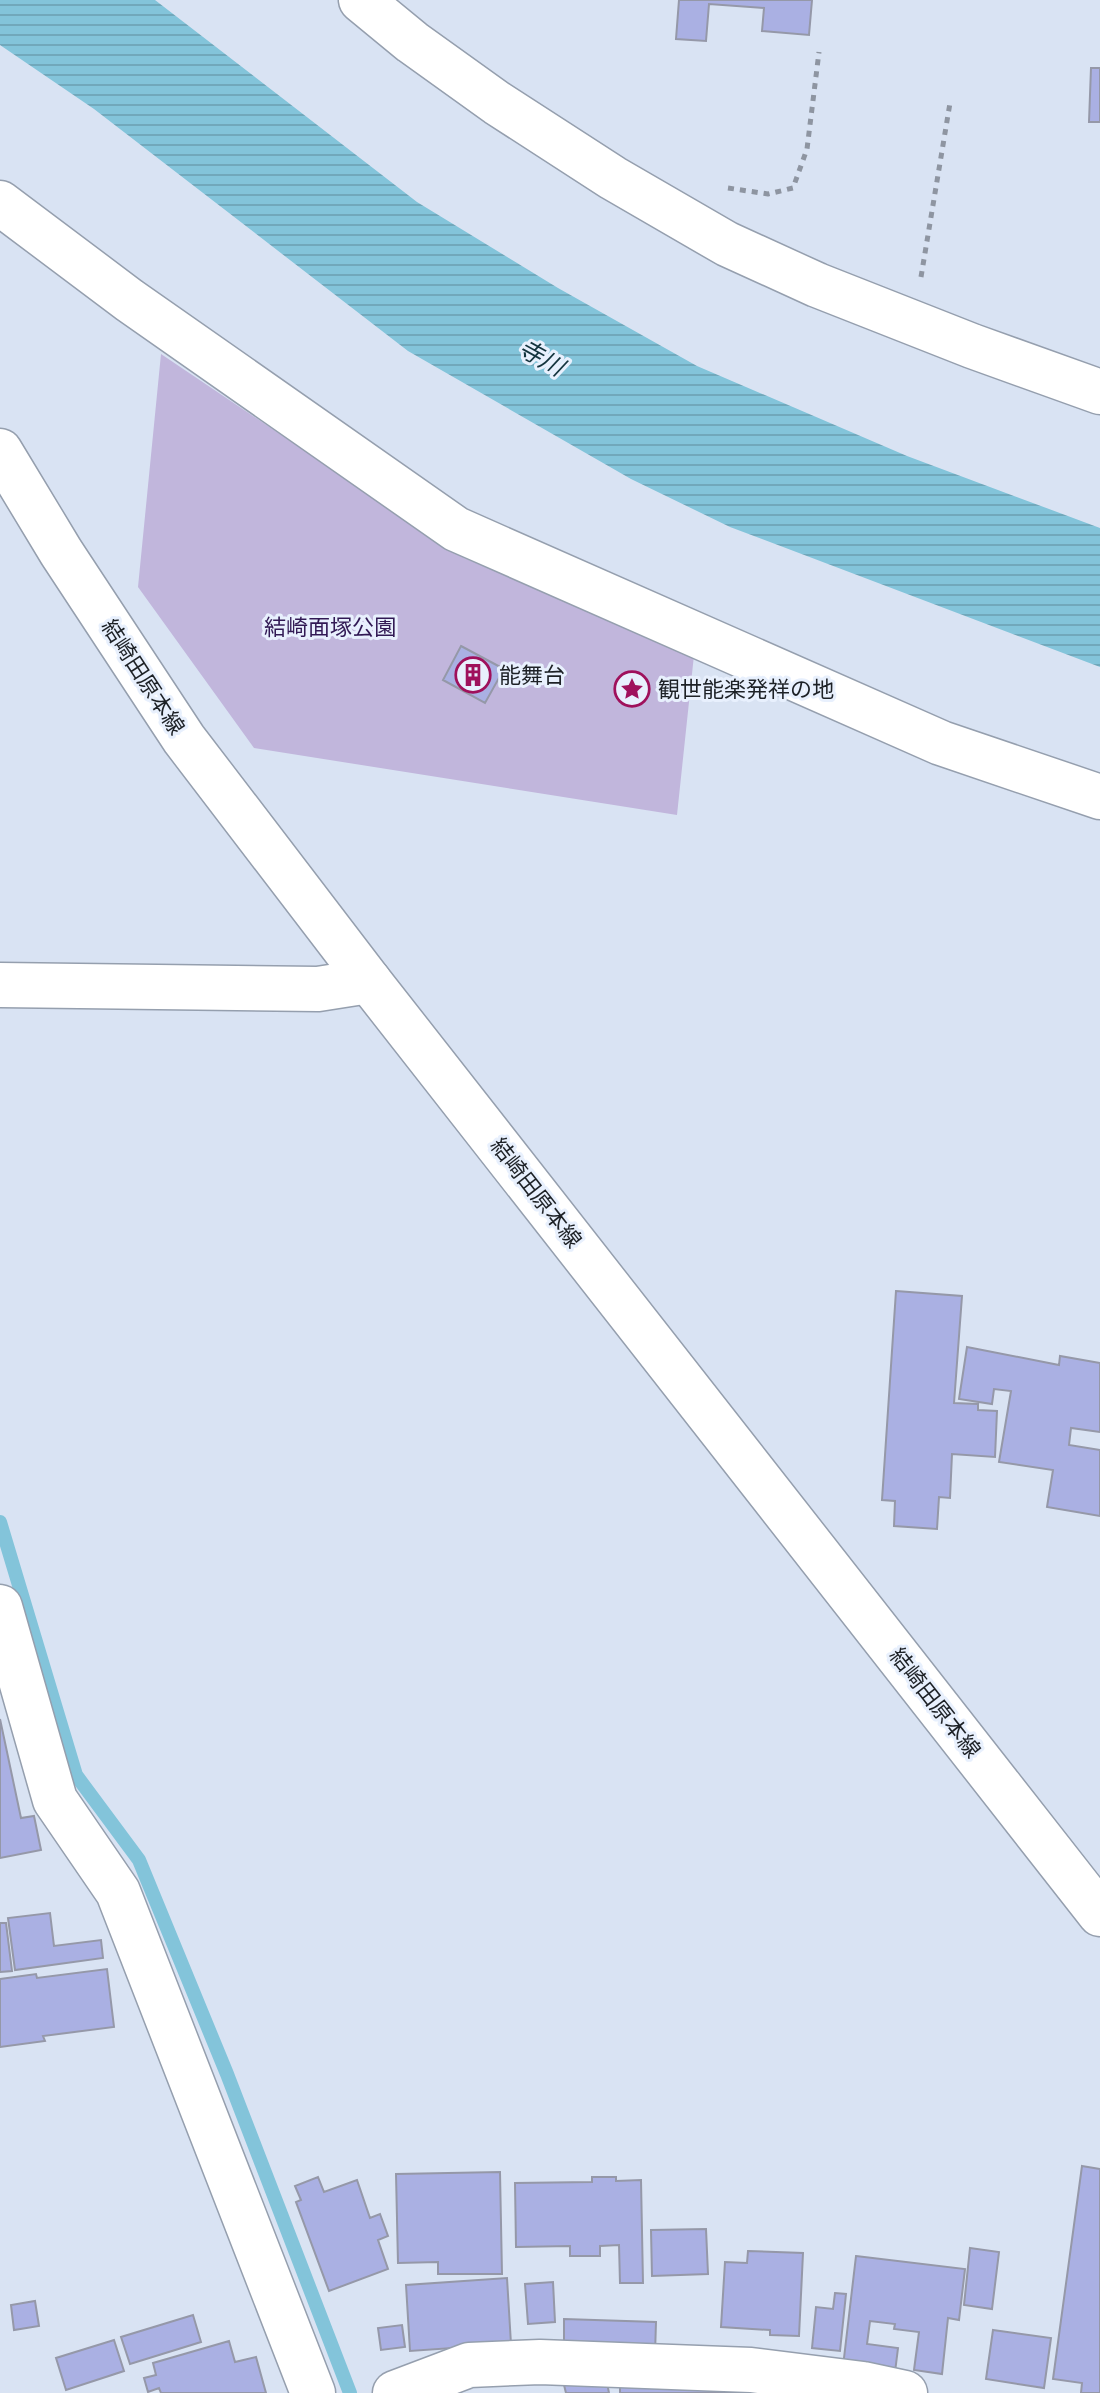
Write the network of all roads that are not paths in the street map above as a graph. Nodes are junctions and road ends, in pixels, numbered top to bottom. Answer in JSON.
{"nodes":[{"id":1,"x":361,"y":0,"type":"edge"},
{"id":2,"x":0,"y":203,"type":"edge"},
{"id":3,"x":1100,"y":392,"type":"edge"},
{"id":4,"x":0,"y":451,"type":"edge"},
{"id":5,"x":1100,"y":797,"type":"edge"},
{"id":6,"x":369,"y":981,"type":"junction"},
{"id":7,"x":0,"y":985,"type":"edge"},
{"id":8,"x":0,"y":1607,"type":"edge"},
{"id":9,"x":1100,"y":1914,"type":"edge"},
{"id":10,"x":313,"y":2393,"type":"edge"},
{"id":11,"x":395,"y":2393,"type":"edge"},
{"id":12,"x":905,"y":2393,"type":"edge"}],
"edges":[{"from":1,"to":3,"type":"street"},
{"from":2,"to":5,"type":"street"},
{"from":4,"to":6,"type":"street","name":"結崎田原本線"},
{"from":6,"to":7,"type":"street"},
{"from":6,"to":9,"type":"street","name":"結崎田原本線"},
{"from":8,"to":10,"type":"street"},
{"from":11,"to":12,"type":"street"}]}
